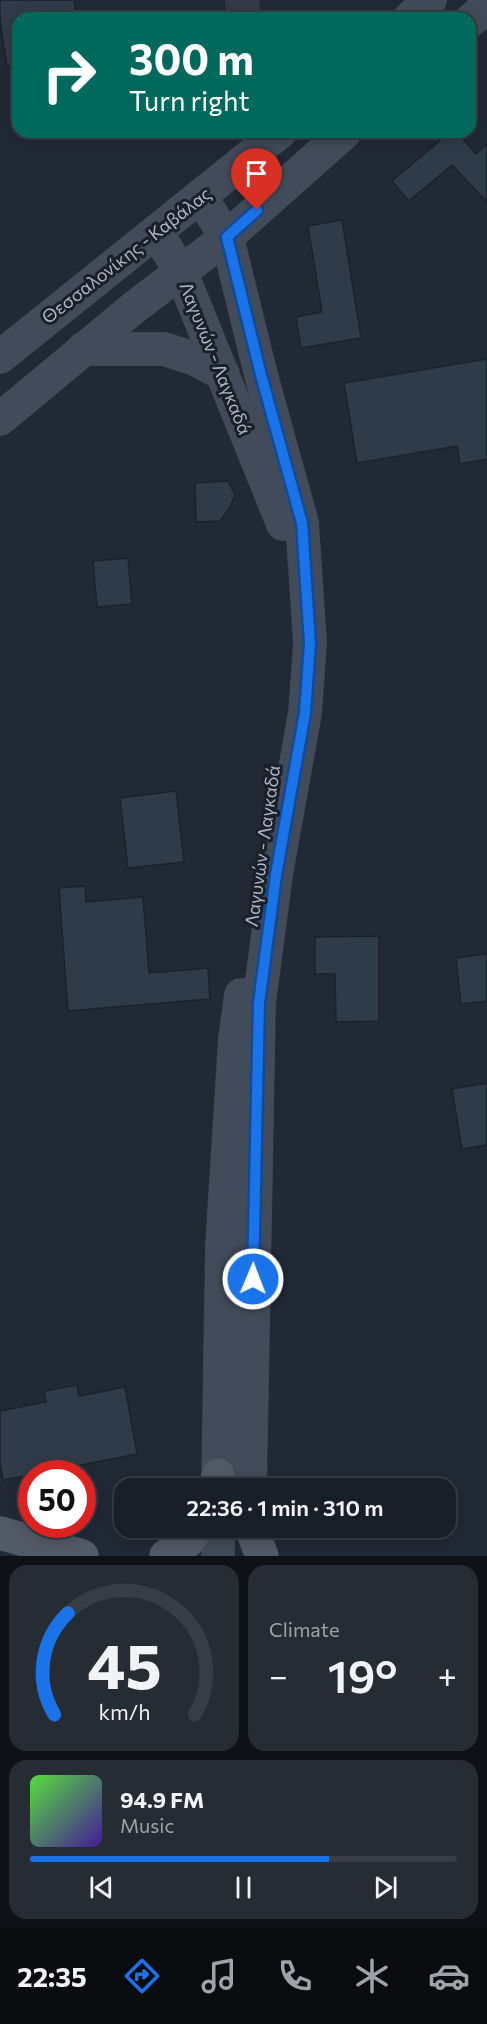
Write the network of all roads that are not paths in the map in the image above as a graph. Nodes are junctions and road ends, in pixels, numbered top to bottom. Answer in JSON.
{"nodes":[{"id":1,"x":430,"y":0,"type":"edge"},
{"id":2,"x":417,"y":12,"type":"edge"},
{"id":3,"x":273,"y":138,"type":"edge"},
{"id":4,"x":338,"y":138,"type":"edge"},
{"id":5,"x":200,"y":197,"type":"junction"},
{"id":6,"x":156,"y":232,"type":"junction"},
{"id":7,"x":227,"y":237,"type":"junction"},
{"id":8,"x":181,"y":272,"type":"junction"},
{"id":9,"x":83,"y":349,"type":"junction"},
{"id":10,"x":0,"y":357,"type":"edge"},
{"id":11,"x":223,"y":374,"type":"junction"},
{"id":12,"x":0,"y":419,"type":"edge"},
{"id":13,"x":217,"y":1478,"type":"edge"},
{"id":14,"x":249,"y":1478,"type":"edge"},
{"id":15,"x":0,"y":1533,"type":"edge"},
{"id":16,"x":190,"y":1538,"type":"edge"},
{"id":17,"x":218,"y":1538,"type":"edge"},
{"id":18,"x":251,"y":1538,"type":"edge"},
{"id":19,"x":255,"y":1538,"type":"edge"},
{"id":20,"x":82,"y":1556,"type":"edge"},
{"id":21,"x":166,"y":1556,"type":"edge"},
{"id":22,"x":218,"y":1556,"type":"edge"},
{"id":23,"x":250,"y":1556,"type":"edge"},
{"id":24,"x":262,"y":1556,"type":"edge"}],
"edges":[{"from":1,"to":2,"type":"main road"},
{"from":3,"to":5,"type":"main road","name":"Θεσσαλονίκης - Καβάλας"},
{"from":4,"to":7,"type":"main road"},
{"from":5,"to":6,"type":"main road","name":"Θεσσαλονίκης - Καβάλας"},
{"from":5,"to":7,"type":"main road","name":"Λαγυνών - Λαγκαδά"},
{"from":6,"to":8,"type":"main road","name":"Λαγυνών - Λαγκαδά"},
{"from":6,"to":10,"type":"main road","name":"Θεσσαλονίκης - Καβάλας"},
{"from":7,"to":8,"type":"main road"},
{"from":7,"to":14,"type":"main road","name":"Λαγυνών - Λαγκαδά"},
{"from":8,"to":9,"type":"main road"},
{"from":8,"to":11,"type":"main road","name":"Λαγυνών - Λαγκαδά"},
{"from":9,"to":11,"type":"main road"},
{"from":9,"to":12,"type":"main road"},
{"from":11,"to":13,"type":"main road","name":"Λαγυνών - Λαγκαδά"},
{"from":15,"to":20,"type":"main road"},
{"from":16,"to":21,"type":"main road"},
{"from":17,"to":22,"type":"main road"},
{"from":18,"to":23,"type":"main road"},
{"from":19,"to":24,"type":"main road"}]}
